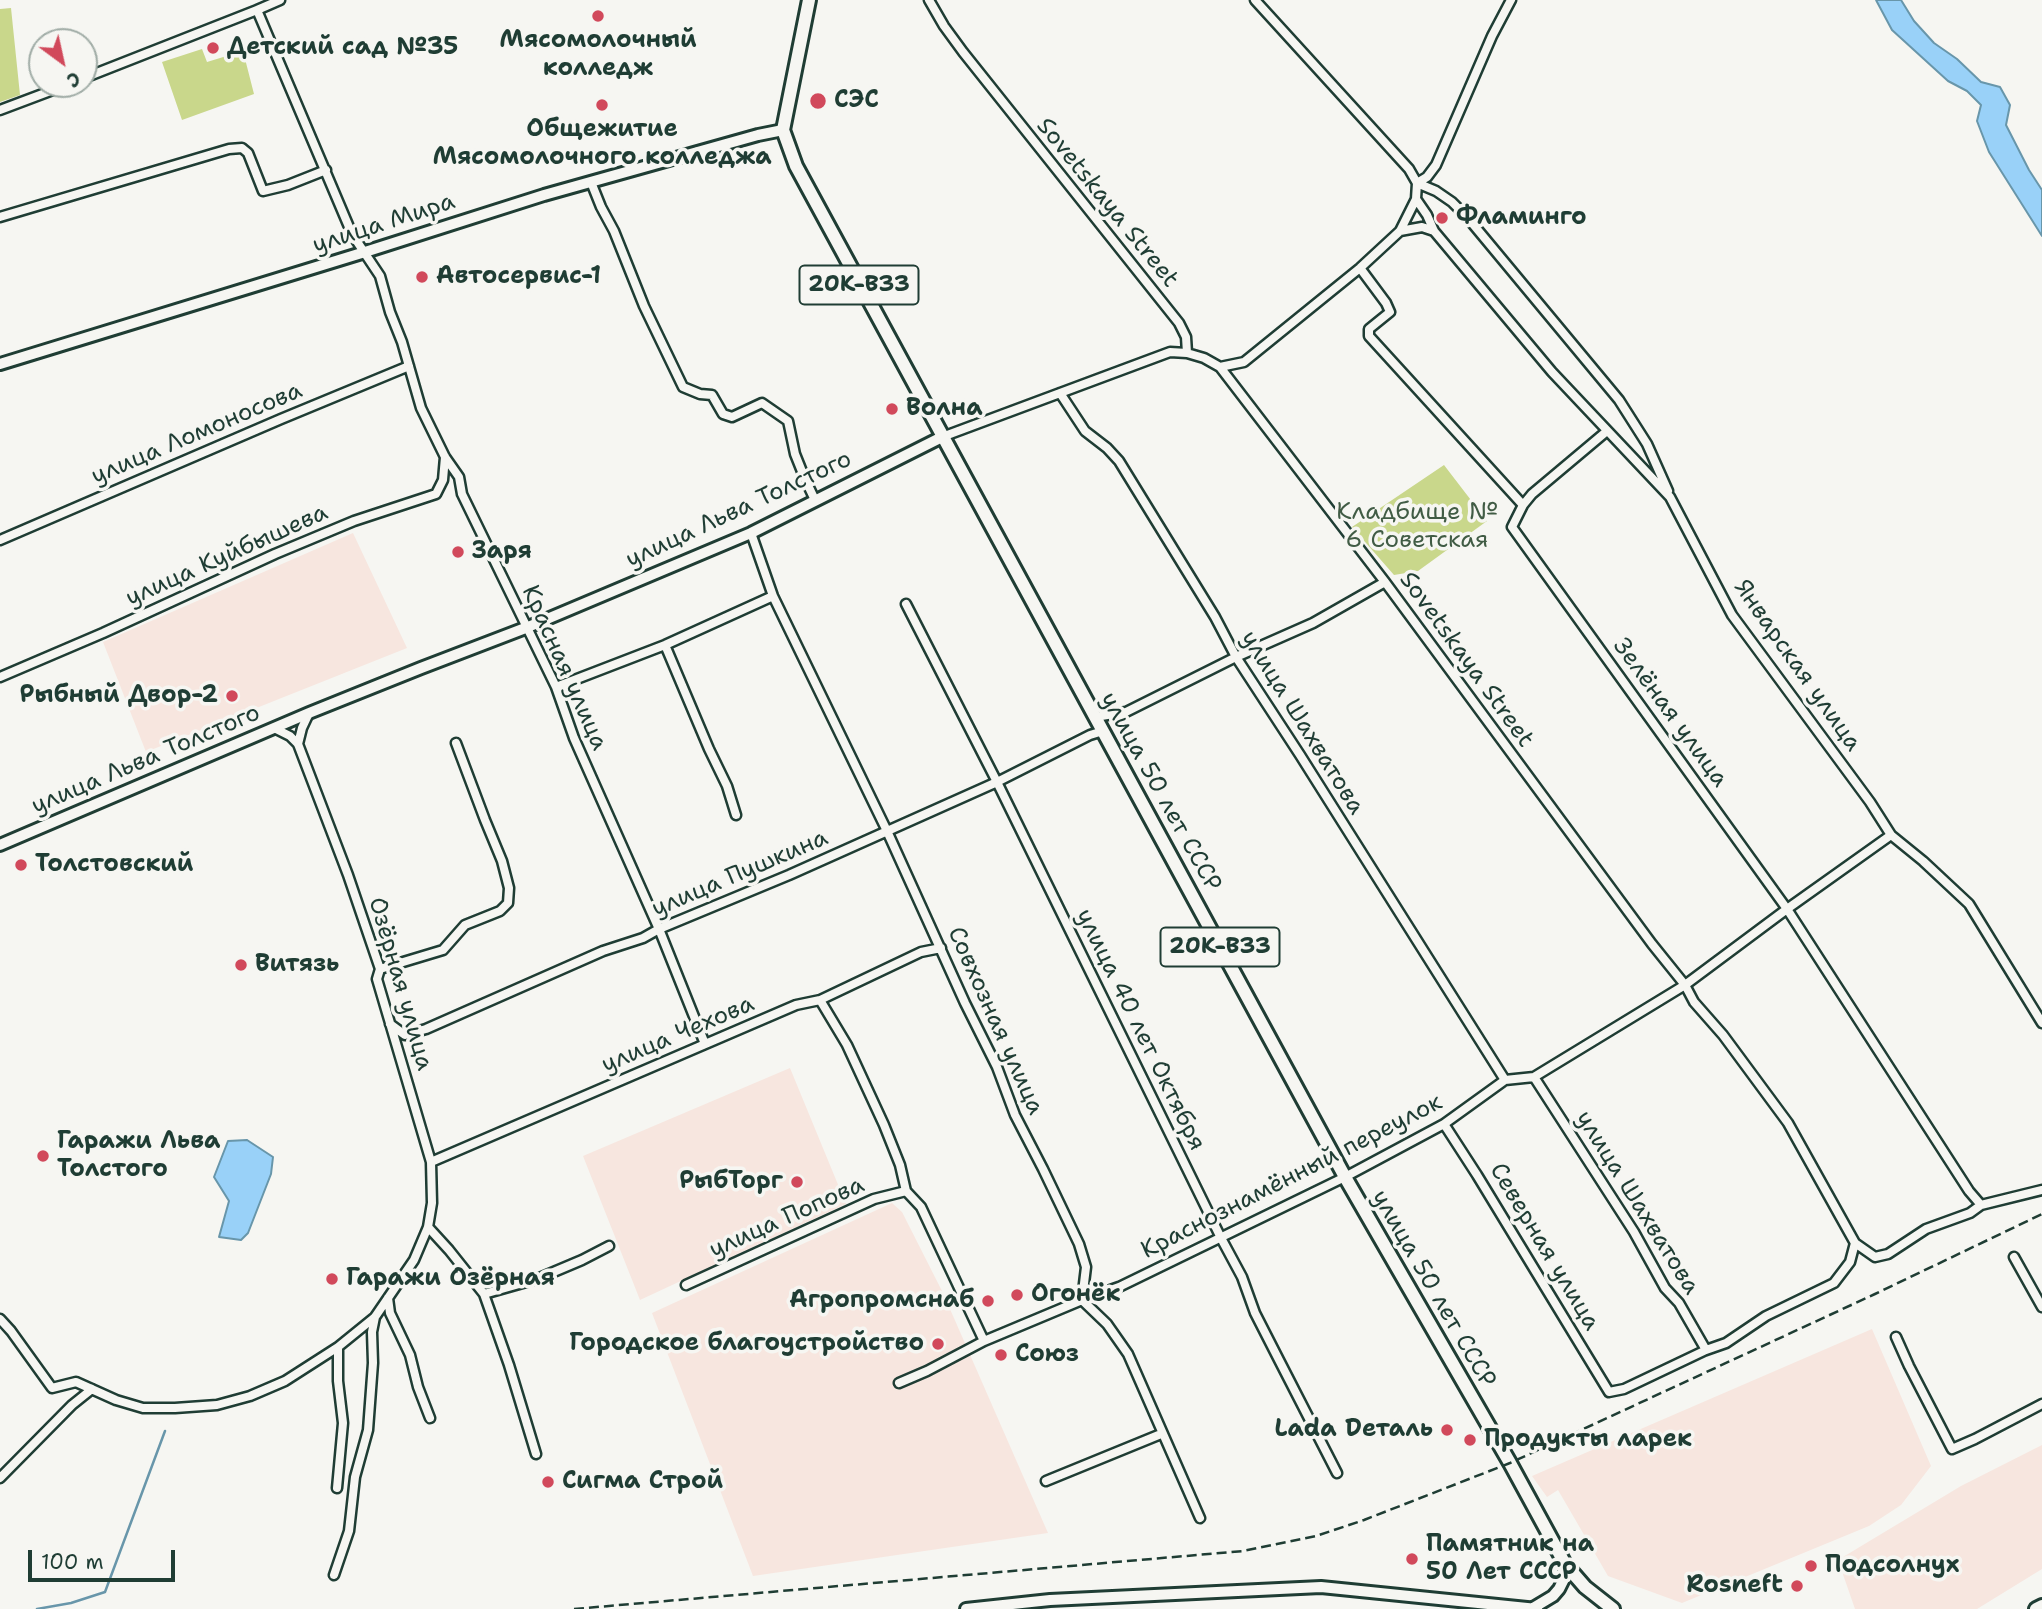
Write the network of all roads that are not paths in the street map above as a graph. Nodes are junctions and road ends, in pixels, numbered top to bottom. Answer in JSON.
{"nodes":[{"id":1,"x":280,"y":0,"type":"edge"},
{"id":2,"x":809,"y":0,"type":"edge"},
{"id":3,"x":929,"y":0,"type":"edge"},
{"id":4,"x":1255,"y":0,"type":"edge"},
{"id":5,"x":1511,"y":0,"type":"edge"},
{"id":6,"x":260,"y":8,"type":"junction"},
{"id":7,"x":98,"y":72,"type":"edge"},
{"id":8,"x":32,"y":98,"type":"edge"},
{"id":9,"x":0,"y":110,"type":"edge"},
{"id":10,"x":783,"y":130,"type":"junction"},
{"id":11,"x":326,"y":170,"type":"junction"},
{"id":12,"x":591,"y":181,"type":"junction"},
{"id":13,"x":1417,"y":183,"type":"junction"},
{"id":14,"x":1416,"y":199,"type":"junction"},
{"id":15,"x":0,"y":217,"type":"edge"},
{"id":16,"x":1400,"y":230,"type":"junction"},
{"id":17,"x":1434,"y":231,"type":"junction"},
{"id":18,"x":365,"y":252,"type":"junction"},
{"id":19,"x":1360,"y":268,"type":"junction"},
{"id":20,"x":1188,"y":353,"type":"junction"},
{"id":21,"x":0,"y":364,"type":"edge"},
{"id":22,"x":409,"y":366,"type":"junction"},
{"id":23,"x":1220,"y":367,"type":"junction"},
{"id":24,"x":1060,"y":393,"type":"junction"},
{"id":25,"x":1607,"y":431,"type":"junction"},
{"id":26,"x":942,"y":437,"type":"junction"},
{"id":27,"x":445,"y":457,"type":"junction"},
{"id":28,"x":1670,"y":497,"type":"junction"},
{"id":29,"x":815,"y":500,"type":"junction"},
{"id":30,"x":1523,"y":505,"type":"junction"},
{"id":31,"x":751,"y":533,"type":"junction"},
{"id":32,"x":0,"y":540,"type":"edge"},
{"id":33,"x":1385,"y":582,"type":"junction"},
{"id":34,"x":773,"y":596,"type":"junction"},
{"id":35,"x":906,"y":604,"type":"dead end"},
{"id":36,"x":528,"y":627,"type":"junction"},
{"id":37,"x":665,"y":645,"type":"junction"},
{"id":38,"x":1236,"y":657,"type":"junction"},
{"id":39,"x":0,"y":677,"type":"edge"},
{"id":40,"x":556,"y":687,"type":"junction"},
{"id":41,"x":309,"y":713,"type":"junction"},
{"id":42,"x":1095,"y":717,"type":"junction"},
{"id":43,"x":274,"y":728,"type":"junction"},
{"id":44,"x":1103,"y":732,"type":"junction"},
{"id":45,"x":456,"y":743,"type":"dead end"},
{"id":46,"x":298,"y":744,"type":"junction"},
{"id":47,"x":997,"y":782,"type":"junction"},
{"id":48,"x":736,"y":815,"type":"dead end"},
{"id":49,"x":887,"y":831,"type":"junction"},
{"id":50,"x":1891,"y":835,"type":"junction"},
{"id":51,"x":0,"y":845,"type":"edge"},
{"id":52,"x":1787,"y":909,"type":"junction"},
{"id":53,"x":659,"y":929,"type":"junction"},
{"id":54,"x":941,"y":948,"type":"junction"},
{"id":55,"x":380,"y":969,"type":"junction"},
{"id":56,"x":1685,"y":985,"type":"junction"},
{"id":57,"x":820,"y":1000,"type":"junction"},
{"id":58,"x":2042,"y":1023,"type":"edge"},
{"id":59,"x":390,"y":1024,"type":"junction"},
{"id":60,"x":705,"y":1044,"type":"junction"},
{"id":61,"x":1534,"y":1077,"type":"junction"},
{"id":62,"x":1505,"y":1080,"type":"junction"},
{"id":63,"x":1444,"y":1124,"type":"junction"},
{"id":64,"x":431,"y":1162,"type":"junction"},
{"id":65,"x":1346,"y":1177,"type":"junction"},
{"id":66,"x":2042,"y":1190,"type":"edge"},
{"id":67,"x":906,"y":1191,"type":"junction"},
{"id":68,"x":1981,"y":1205,"type":"junction"},
{"id":69,"x":428,"y":1227,"type":"junction"},
{"id":70,"x":1221,"y":1238,"type":"junction"},
{"id":71,"x":1855,"y":1243,"type":"junction"},
{"id":72,"x":609,"y":1246,"type":"dead end"},
{"id":73,"x":2014,"y":1257,"type":"dead end"},
{"id":74,"x":686,"y":1285,"type":"dead end"},
{"id":75,"x":484,"y":1294,"type":"junction"},
{"id":76,"x":388,"y":1298,"type":"junction"},
{"id":77,"x":1082,"y":1300,"type":"junction"},
{"id":78,"x":2042,"y":1307,"type":"edge"},
{"id":79,"x":374,"y":1317,"type":"junction"},
{"id":80,"x":0,"y":1319,"type":"edge"},
{"id":81,"x":1896,"y":1337,"type":"dead end"},
{"id":82,"x":984,"y":1341,"type":"junction"},
{"id":83,"x":338,"y":1347,"type":"junction"},
{"id":84,"x":1706,"y":1350,"type":"junction"},
{"id":85,"x":899,"y":1383,"type":"dead end"},
{"id":86,"x":92,"y":1389,"type":"junction"},
{"id":87,"x":2042,"y":1404,"type":"edge"},
{"id":88,"x":430,"y":1418,"type":"dead end"},
{"id":89,"x":1161,"y":1434,"type":"junction"},
{"id":90,"x":536,"y":1454,"type":"dead end"},
{"id":91,"x":1337,"y":1473,"type":"dead end"},
{"id":92,"x":0,"y":1478,"type":"edge"},
{"id":93,"x":1046,"y":1481,"type":"dead end"},
{"id":94,"x":337,"y":1488,"type":"dead end"},
{"id":95,"x":1200,"y":1518,"type":"dead end"},
{"id":96,"x":1565,"y":1564,"type":"junction"},
{"id":97,"x":334,"y":1576,"type":"dead end"},
{"id":98,"x":2042,"y":1606,"type":"edge"},
{"id":99,"x":966,"y":1609,"type":"edge"},
{"id":100,"x":1535,"y":1609,"type":"edge"},
{"id":101,"x":1613,"y":1609,"type":"edge"},
{"id":102,"x":2036,"y":1609,"type":"edge"}],
"edges":[{"from":1,"to":6,"type":"street"},
{"from":2,"to":10,"type":"main road"},
{"from":3,"to":20,"type":"street","name":"Sovetskaya Street"},
{"from":4,"to":13,"type":"street"},
{"from":5,"to":13,"type":"street"},
{"from":6,"to":7,"type":"street"},
{"from":6,"to":11,"type":"street","name":"Красная улица"},
{"from":8,"to":9,"type":"street"},
{"from":10,"to":12,"type":"street","name":"улица Мира"},
{"from":10,"to":26,"type":"main road","name":"улица 50 лет СССР","number":"20К-В33"},
{"from":11,"to":15,"type":"street"},
{"from":11,"to":18,"type":"street","name":"Красная улица"},
{"from":12,"to":18,"type":"street","name":"улица Мира"},
{"from":12,"to":29,"type":"street"},
{"from":13,"to":14,"type":"street"},
{"from":13,"to":28,"type":"street"},
{"from":14,"to":16,"type":"street"},
{"from":14,"to":17,"type":"street","name":"Январская улица"},
{"from":16,"to":17,"type":"street"},
{"from":16,"to":19,"type":"street"},
{"from":17,"to":25,"type":"street","name":"Январская улица"},
{"from":18,"to":21,"type":"street","name":"улица Мира"},
{"from":18,"to":22,"type":"street","name":"Красная улица"},
{"from":19,"to":23,"type":"street"},
{"from":19,"to":30,"type":"street"},
{"from":20,"to":23,"type":"street","name":"Sovetskaya Street"},
{"from":20,"to":24,"type":"street","name":"улица Льва Толстого"},
{"from":22,"to":27,"type":"street","name":"Красная улица"},
{"from":22,"to":32,"type":"street","name":"улица Ломоносова"},
{"from":23,"to":33,"type":"street","name":"Sovetskaya Street"},
{"from":24,"to":26,"type":"street","name":"улица Льва Толстого"},
{"from":24,"to":38,"type":"street","name":"улица Шахватова"},
{"from":25,"to":28,"type":"street","name":"Январская улица"},
{"from":25,"to":30,"type":"street"},
{"from":26,"to":29,"type":"street","name":"улица Льва Толстого"},
{"from":26,"to":42,"type":"main road","name":"улица 50 лет СССР","number":"20К-В33"},
{"from":27,"to":36,"type":"street","name":"Красная улица"},
{"from":27,"to":39,"type":"street","name":"улица Куйбышева"},
{"from":28,"to":50,"type":"street","name":"Январская улица"},
{"from":29,"to":31,"type":"street","name":"улица Льва Толстого"},
{"from":30,"to":52,"type":"street","name":"Зелёная улица"},
{"from":31,"to":34,"type":"street","name":"Совхозная улица"},
{"from":31,"to":36,"type":"street","name":"улица Льва Толстого"},
{"from":33,"to":38,"type":"street"},
{"from":33,"to":56,"type":"street","name":"Sovetskaya Street"},
{"from":34,"to":37,"type":"street"},
{"from":34,"to":49,"type":"street","name":"Совхозная улица"},
{"from":35,"to":47,"type":"street","name":"улица 40 лет Октября"},
{"from":36,"to":40,"type":"street","name":"Красная улица"},
{"from":36,"to":41,"type":"street","name":"улица Льва Толстого"},
{"from":37,"to":40,"type":"street"},
{"from":37,"to":48,"type":"street"},
{"from":38,"to":42,"type":"street"},
{"from":38,"to":62,"type":"street","name":"улица Шахватова"},
{"from":40,"to":53,"type":"street","name":"Красная улица"},
{"from":41,"to":43,"type":"street","name":"улица Льва Толстого"},
{"from":41,"to":46,"type":"street","name":"улица Льва Толстого"},
{"from":42,"to":44,"type":"main road","name":"улица 50 лет СССР","number":"20К-В33"},
{"from":43,"to":46,"type":"street"},
{"from":43,"to":51,"type":"street","name":"улица Льва Толстого"},
{"from":44,"to":47,"type":"street","name":"улица Пушкина"},
{"from":44,"to":65,"type":"main road","name":"улица 50 лет СССР","number":"20К-В33"},
{"from":45,"to":55,"type":"street"},
{"from":46,"to":55,"type":"street","name":"Озёрная улица"},
{"from":47,"to":49,"type":"street","name":"улица Пушкина"},
{"from":47,"to":70,"type":"street","name":"улица 40 лет Октября"},
{"from":49,"to":53,"type":"street","name":"улица Пушкина"},
{"from":49,"to":54,"type":"street","name":"Совхозная улица"},
{"from":50,"to":52,"type":"street","name":"Краснознамённый переулок"},
{"from":50,"to":58,"type":"street","name":"Январская улица"},
{"from":52,"to":56,"type":"street","name":"Краснознамённый переулок"},
{"from":52,"to":68,"type":"street","name":"Зелёная улица"},
{"from":53,"to":59,"type":"street","name":"улица Пушкина"},
{"from":53,"to":60,"type":"street","name":"Красная улица"},
{"from":54,"to":57,"type":"street","name":"улица Чехова"},
{"from":54,"to":77,"type":"street","name":"Совхозная улица"},
{"from":55,"to":59,"type":"street","name":"Озёрная улица"},
{"from":56,"to":61,"type":"street","name":"Краснознамённый переулок"},
{"from":56,"to":71,"type":"street","name":"Sovetskaya Street"},
{"from":57,"to":60,"type":"street","name":"улица Чехова"},
{"from":57,"to":67,"type":"street"},
{"from":59,"to":64,"type":"street","name":"Озёрная улица"},
{"from":60,"to":64,"type":"street","name":"улица Чехова"},
{"from":61,"to":62,"type":"street","name":"Краснознамённый переулок"},
{"from":61,"to":84,"type":"street","name":"улица Шахватова"},
{"from":62,"to":63,"type":"street","name":"Краснознамённый переулок"},
{"from":63,"to":65,"type":"street","name":"Краснознамённый переулок"},
{"from":63,"to":84,"type":"street","name":"Северная улица"},
{"from":64,"to":69,"type":"street","name":"Озёрная улица"},
{"from":65,"to":70,"type":"street","name":"Краснознамённый переулок"},
{"from":65,"to":96,"type":"main road","name":"улица 50 лет СССР","number":"20К-В33"},
{"from":66,"to":68,"type":"street"},
{"from":67,"to":74,"type":"street","name":"улица Попова"},
{"from":67,"to":82,"type":"street"},
{"from":68,"to":71,"type":"street"},
{"from":69,"to":75,"type":"street"},
{"from":69,"to":76,"type":"street","name":"Озёрная улица"},
{"from":70,"to":77,"type":"street","name":"Краснознамённый переулок"},
{"from":70,"to":91,"type":"street","name":"улица 40 лет Октября"},
{"from":71,"to":84,"type":"street"},
{"from":72,"to":75,"type":"street"},
{"from":73,"to":78,"type":"street"},
{"from":75,"to":90,"type":"street"},
{"from":76,"to":79,"type":"street","name":"Озёрная улица"},
{"from":76,"to":88,"type":"street"},
{"from":77,"to":82,"type":"street","name":"Краснознамённый переулок"},
{"from":77,"to":89,"type":"street"},
{"from":79,"to":83,"type":"street","name":"Озёрная улица"},
{"from":79,"to":97,"type":"street"},
{"from":80,"to":86,"type":"street"},
{"from":81,"to":87,"type":"street"},
{"from":82,"to":85,"type":"street","name":"Краснознамённый переулок"},
{"from":83,"to":86,"type":"street"},
{"from":83,"to":94,"type":"street"},
{"from":86,"to":92,"type":"street"},
{"from":89,"to":93,"type":"street"},
{"from":89,"to":95,"type":"street"},
{"from":96,"to":100,"type":"street"},
{"from":96,"to":101,"type":"main road","name":"улица 50 лет СССР","number":"20К-В33"},
{"from":98,"to":102,"type":"main road"},
{"from":99,"to":100,"type":"street"}]}
